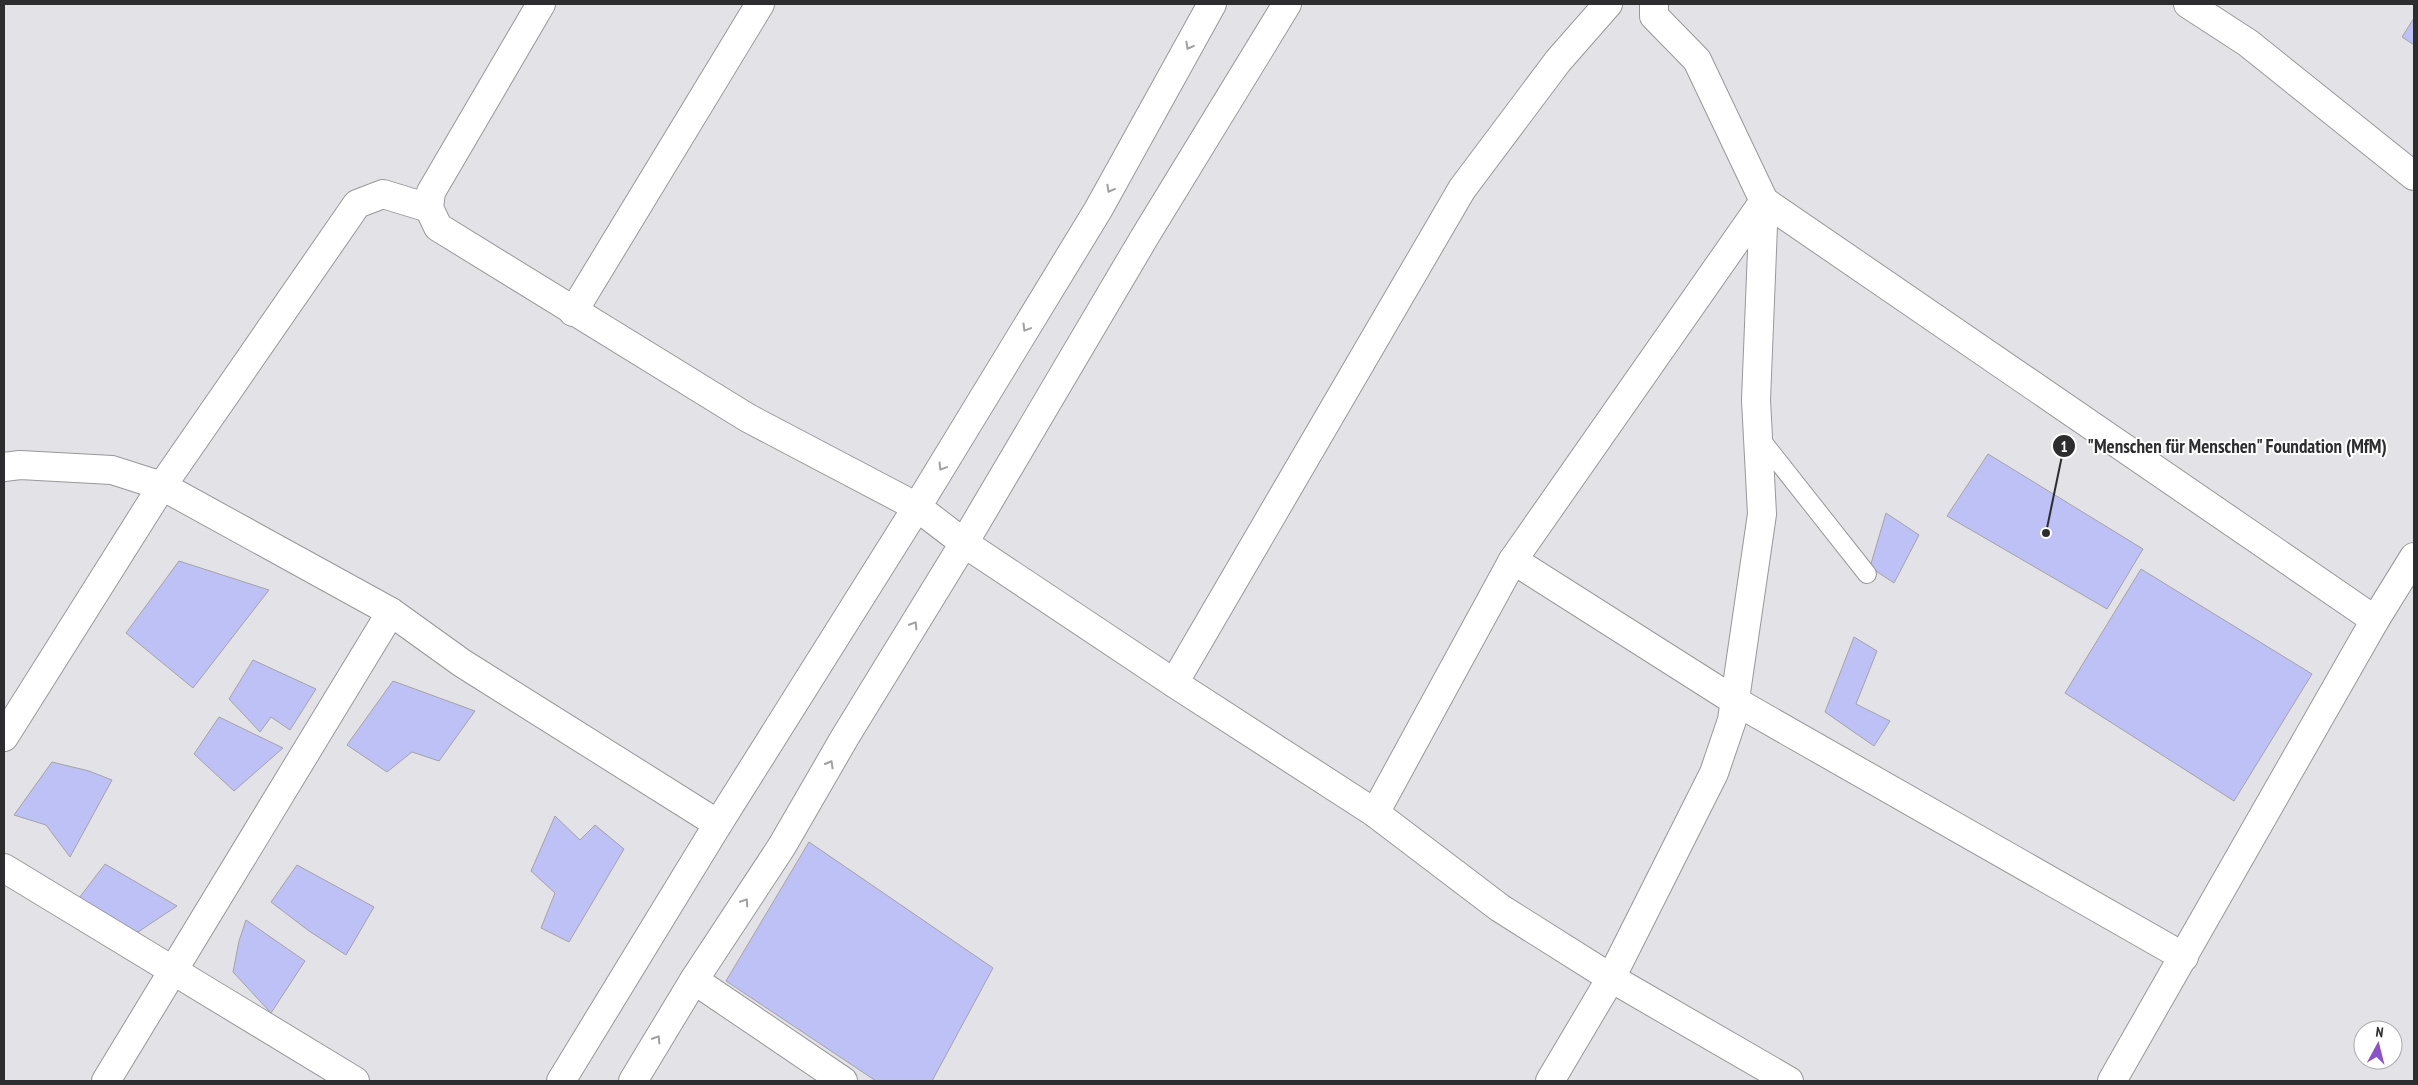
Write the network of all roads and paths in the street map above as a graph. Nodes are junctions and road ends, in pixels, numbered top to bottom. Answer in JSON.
{"nodes":[{"id":1,"x":541,"y":4,"type":"edge"},
{"id":2,"x":760,"y":4,"type":"edge"},
{"id":3,"x":1212,"y":4,"type":"edge"},
{"id":4,"x":1287,"y":4,"type":"edge"},
{"id":5,"x":1608,"y":4,"type":"edge"},
{"id":6,"x":1654,"y":4,"type":"edge"},
{"id":7,"x":2188,"y":4,"type":"edge"},
{"id":8,"x":2414,"y":176,"type":"edge"},
{"id":9,"x":1764,"y":201,"type":"junction"},
{"id":10,"x":428,"y":208,"type":"junction"},
{"id":11,"x":573,"y":312,"type":"junction"},
{"id":12,"x":1757,"y":436,"type":"junction"},
{"id":13,"x":4,"y":467,"type":"edge"},
{"id":14,"x":162,"y":486,"type":"junction"},
{"id":15,"x":917,"y":507,"type":"junction"},
{"id":16,"x":964,"y":543,"type":"junction"},
{"id":17,"x":2414,"y":557,"type":"edge"},
{"id":18,"x":1513,"y":560,"type":"junction"},
{"id":19,"x":1867,"y":574,"type":"dead end"},
{"id":20,"x":391,"y":612,"type":"junction"},
{"id":21,"x":2375,"y":620,"type":"junction"},
{"id":22,"x":1174,"y":683,"type":"junction"},
{"id":23,"x":1734,"y":701,"type":"junction"},
{"id":24,"x":4,"y":737,"type":"edge"},
{"id":25,"x":1375,"y":812,"type":"junction"},
{"id":26,"x":718,"y":824,"type":"junction"},
{"id":27,"x":4,"y":868,"type":"edge"},
{"id":28,"x":2184,"y":958,"type":"junction"},
{"id":29,"x":173,"y":972,"type":"junction"},
{"id":30,"x":1611,"y":978,"type":"junction"},
{"id":31,"x":694,"y":980,"type":"junction"},
{"id":32,"x":106,"y":1081,"type":"edge"},
{"id":33,"x":354,"y":1081,"type":"edge"},
{"id":34,"x":561,"y":1081,"type":"edge"},
{"id":35,"x":632,"y":1081,"type":"edge"},
{"id":36,"x":842,"y":1081,"type":"edge"},
{"id":37,"x":1550,"y":1081,"type":"edge"},
{"id":38,"x":1789,"y":1081,"type":"edge"},
{"id":39,"x":2112,"y":1081,"type":"edge"}],
"edges":[{"from":1,"to":10,"type":"street"},
{"from":2,"to":11,"type":"street"},
{"from":3,"to":15,"type":"street","one_way":true},
{"from":4,"to":16,"type":"street"},
{"from":5,"to":22,"type":"street"},
{"from":6,"to":9,"type":"street"},
{"from":7,"to":8,"type":"street"},
{"from":9,"to":12,"type":"street"},
{"from":9,"to":18,"type":"street"},
{"from":9,"to":21,"type":"street"},
{"from":10,"to":11,"type":"street"},
{"from":10,"to":14,"type":"street"},
{"from":11,"to":15,"type":"street"},
{"from":12,"to":19,"type":"lane"},
{"from":12,"to":23,"type":"street"},
{"from":13,"to":14,"type":"street"},
{"from":14,"to":20,"type":"street"},
{"from":14,"to":24,"type":"street"},
{"from":15,"to":16,"type":"street"},
{"from":15,"to":26,"type":"street"},
{"from":16,"to":22,"type":"street"},
{"from":31,"to":16,"type":"street","one_way":true},
{"from":17,"to":21,"type":"street"},
{"from":18,"to":23,"type":"street"},
{"from":18,"to":25,"type":"street"},
{"from":20,"to":26,"type":"street"},
{"from":20,"to":29,"type":"street"},
{"from":21,"to":28,"type":"street"},
{"from":22,"to":25,"type":"street"},
{"from":23,"to":28,"type":"street"},
{"from":23,"to":30,"type":"street"},
{"from":25,"to":30,"type":"street"},
{"from":26,"to":34,"type":"street"},
{"from":27,"to":29,"type":"street"},
{"from":28,"to":39,"type":"street"},
{"from":29,"to":32,"type":"street"},
{"from":29,"to":33,"type":"street"},
{"from":30,"to":37,"type":"street"},
{"from":30,"to":38,"type":"street"},
{"from":35,"to":31,"type":"street","one_way":true},
{"from":31,"to":36,"type":"street"}]}
